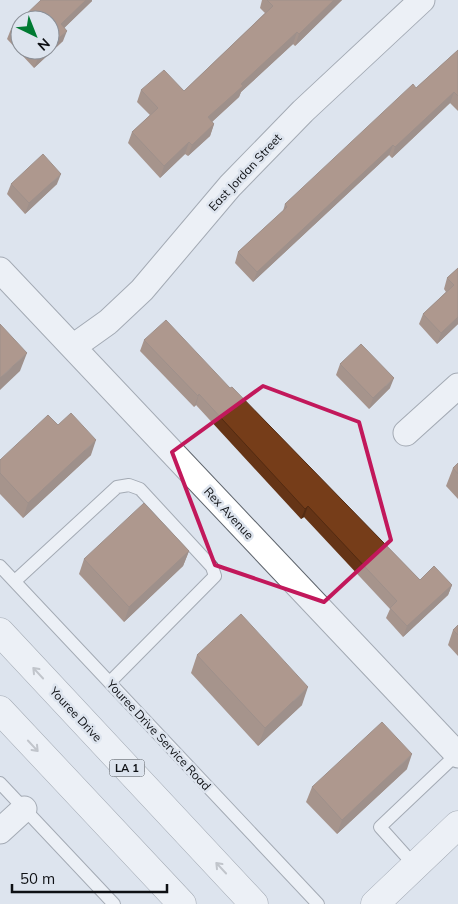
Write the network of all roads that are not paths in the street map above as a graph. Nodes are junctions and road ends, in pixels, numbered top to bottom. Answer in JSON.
{"nodes":[{"id":1,"x":422,"y":0,"type":"edge"},
{"id":2,"x":0,"y":270,"type":"edge"},
{"id":3,"x":73,"y":348,"type":"junction"},
{"id":4,"x":458,"y":386,"type":"edge"},
{"id":5,"x":406,"y":433,"type":"dead end"},
{"id":6,"x":0,"y":566,"type":"edge"},
{"id":7,"x":15,"y":581,"type":"junction"},
{"id":8,"x":0,"y":632,"type":"edge"},
{"id":9,"x":110,"y":682,"type":"junction"},
{"id":10,"x":0,"y":710,"type":"edge"},
{"id":11,"x":457,"y":754,"type":"edge"},
{"id":12,"x":0,"y":784,"type":"edge"},
{"id":13,"x":24,"y":809,"type":"junction"},
{"id":14,"x":458,"y":825,"type":"edge"},
{"id":15,"x":0,"y":831,"type":"edge"},
{"id":16,"x":415,"y":866,"type":"junction"},
{"id":17,"x":114,"y":904,"type":"edge"},
{"id":18,"x":182,"y":904,"type":"edge"},
{"id":19,"x":254,"y":904,"type":"edge"},
{"id":20,"x":318,"y":904,"type":"edge"},
{"id":21,"x":375,"y":904,"type":"edge"}],
"edges":[{"from":1,"to":3,"type":"street","name":"East Jordan Street"},
{"from":2,"to":3,"type":"street","name":"Rex Avenue"},
{"from":3,"to":11,"type":"street","name":"Rex Avenue"},
{"from":4,"to":5,"type":"street"},
{"from":6,"to":7,"type":"lane","name":"Youree Drive Service Road"},
{"from":7,"to":9,"type":"lane","name":"Youree Drive Service Road"},
{"from":7,"to":9,"type":"lane"},
{"from":19,"to":8,"type":"main road","name":"Youree Drive","number":"LA 1","one_way":true},
{"from":9,"to":20,"type":"lane","name":"Youree Drive Service Road"},
{"from":10,"to":18,"type":"main road","one_way":true},
{"from":11,"to":16,"type":"lane"},
{"from":12,"to":13,"type":"lane"},
{"from":13,"to":15,"type":"street"},
{"from":13,"to":17,"type":"lane"},
{"from":14,"to":16,"type":"main road"},
{"from":16,"to":21,"type":"main road"}]}
